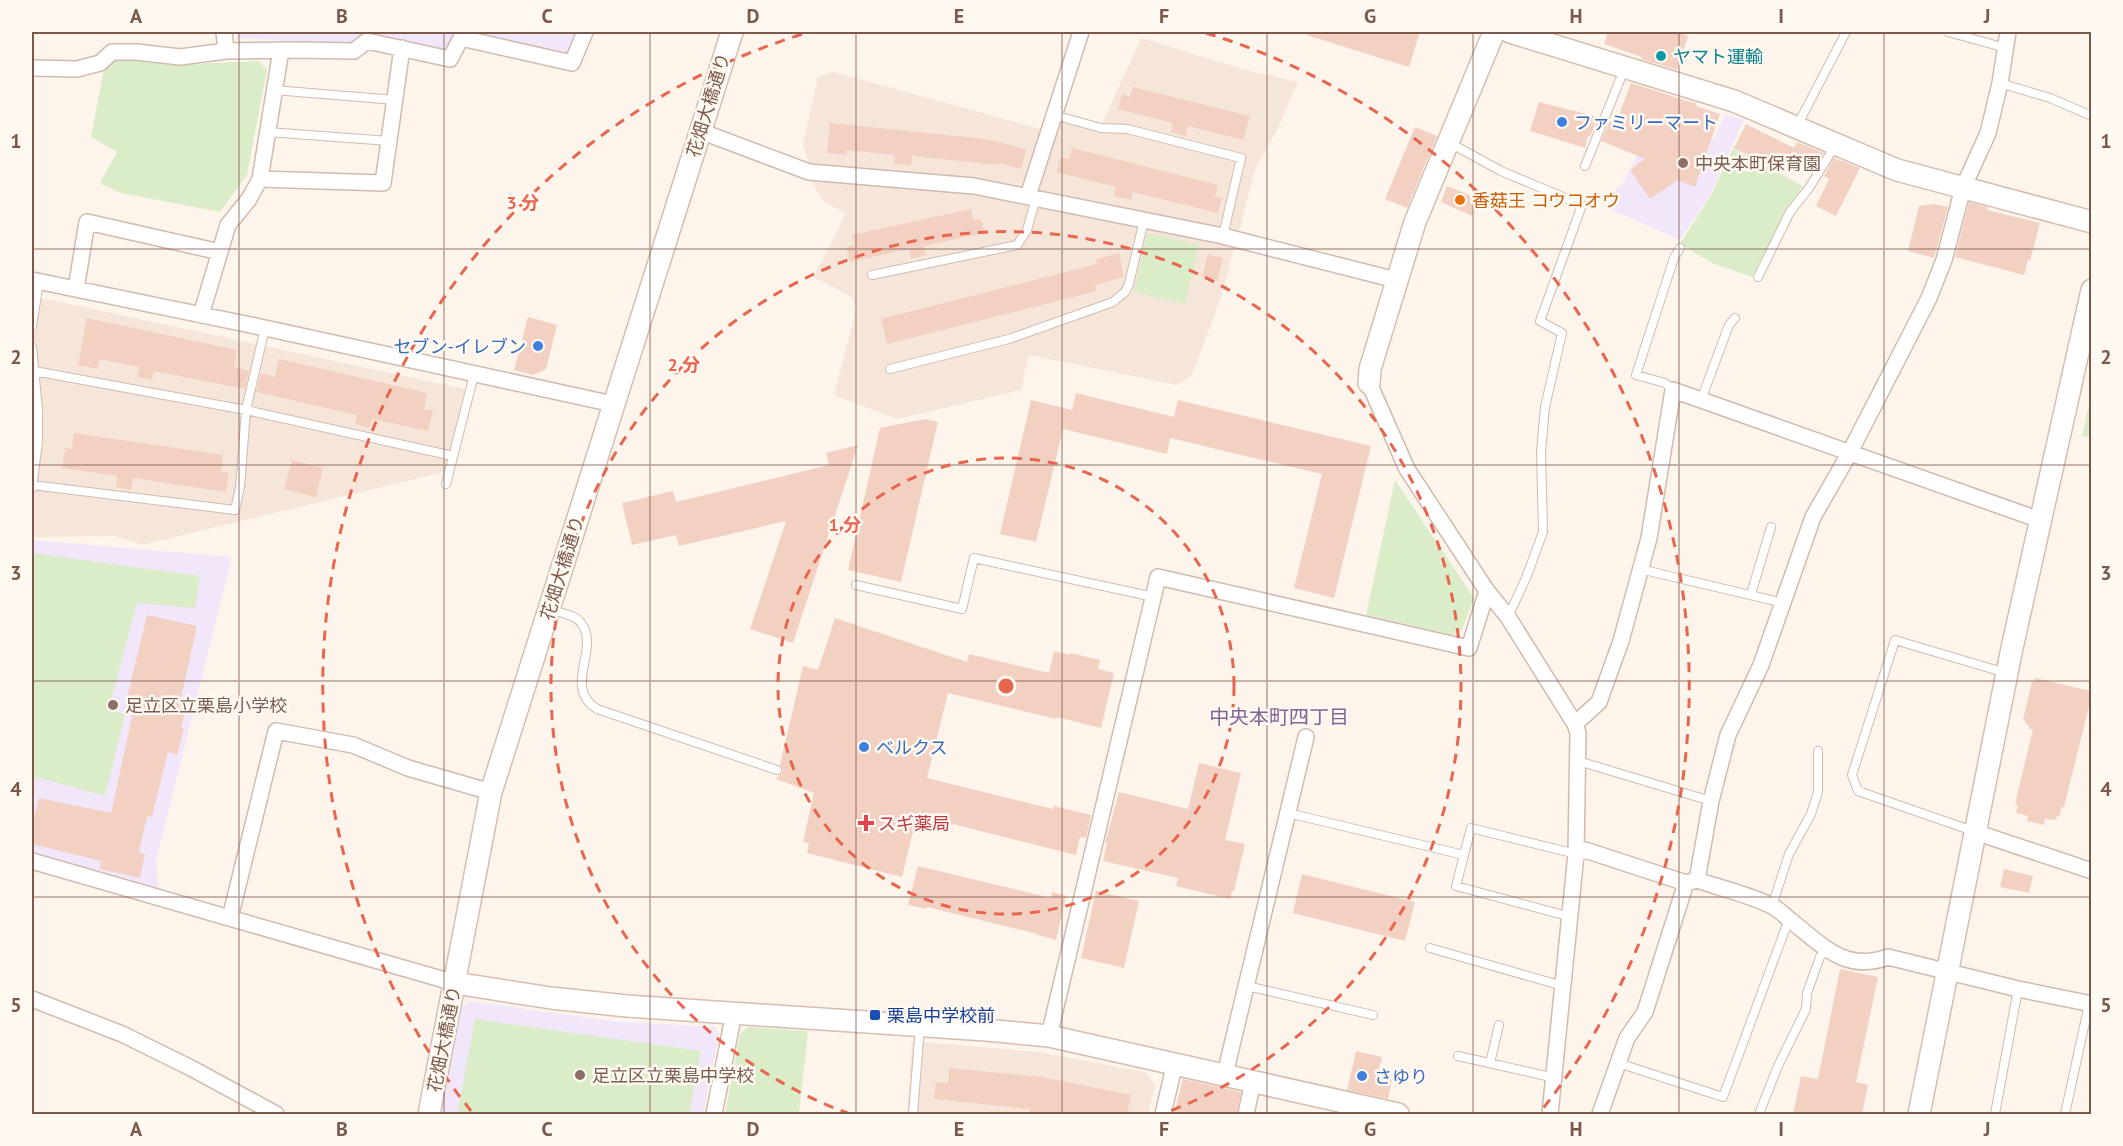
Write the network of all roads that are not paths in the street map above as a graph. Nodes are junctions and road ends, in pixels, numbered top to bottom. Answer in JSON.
{"nodes":[{"id":1,"x":224,"y":32,"type":"edge"},
{"id":2,"x":585,"y":32,"type":"edge"},
{"id":3,"x":732,"y":32,"type":"edge"},
{"id":4,"x":1081,"y":32,"type":"edge"},
{"id":5,"x":1494,"y":32,"type":"edge"},
{"id":6,"x":1510,"y":32,"type":"edge"},
{"id":7,"x":1846,"y":32,"type":"edge"},
{"id":8,"x":1948,"y":32,"type":"edge"},
{"id":9,"x":2008,"y":32,"type":"edge"},
{"id":10,"x":402,"y":48,"type":"junction"},
{"id":11,"x":2006,"y":48,"type":"junction"},
{"id":12,"x":281,"y":50,"type":"junction"},
{"id":13,"x":226,"y":51,"type":"junction"},
{"id":14,"x":1625,"y":67,"type":"junction"},
{"id":15,"x":32,"y":68,"type":"edge"},
{"id":16,"x":2000,"y":83,"type":"junction"},
{"id":17,"x":274,"y":90,"type":"junction"},
{"id":18,"x":395,"y":100,"type":"junction"},
{"id":19,"x":1054,"y":115,"type":"junction"},
{"id":20,"x":2091,"y":116,"type":"edge"},
{"id":21,"x":1797,"y":128,"type":"junction"},
{"id":22,"x":700,"y":131,"type":"junction"},
{"id":23,"x":268,"y":132,"type":"junction"},
{"id":24,"x":389,"y":141,"type":"junction"},
{"id":25,"x":1448,"y":142,"type":"junction"},
{"id":26,"x":1836,"y":145,"type":"junction"},
{"id":27,"x":1585,"y":166,"type":"dead end"},
{"id":28,"x":260,"y":179,"type":"junction"},
{"id":29,"x":1963,"y":188,"type":"junction"},
{"id":30,"x":1032,"y":197,"type":"junction"},
{"id":31,"x":1144,"y":220,"type":"junction"},
{"id":32,"x":2091,"y":222,"type":"edge"},
{"id":33,"x":1223,"y":236,"type":"junction"},
{"id":34,"x":1680,"y":248,"type":"dead end"},
{"id":35,"x":220,"y":252,"type":"junction"},
{"id":36,"x":872,"y":275,"type":"dead end"},
{"id":37,"x":1758,"y":277,"type":"dead end"},
{"id":38,"x":1396,"y":280,"type":"junction"},
{"id":39,"x":35,"y":281,"type":"edge"},
{"id":40,"x":76,"y":289,"type":"junction"},
{"id":41,"x":2091,"y":290,"type":"edge"},
{"id":42,"x":201,"y":315,"type":"junction"},
{"id":43,"x":1735,"y":318,"type":"dead end"},
{"id":44,"x":32,"y":326,"type":"edge"},
{"id":45,"x":265,"y":328,"type":"junction"},
{"id":46,"x":32,"y":347,"type":"edge"},
{"id":47,"x":890,"y":369,"type":"dead end"},
{"id":48,"x":34,"y":371,"type":"junction"},
{"id":49,"x":474,"y":375,"type":"junction"},
{"id":50,"x":1370,"y":383,"type":"joint"},
{"id":51,"x":1673,"y":390,"type":"junction"},
{"id":52,"x":1701,"y":399,"type":"junction"},
{"id":53,"x":613,"y":404,"type":"junction"},
{"id":54,"x":246,"y":410,"type":"junction"},
{"id":55,"x":1849,"y":454,"type":"junction"},
{"id":56,"x":453,"y":456,"type":"junction"},
{"id":57,"x":446,"y":484,"type":"dead end"},
{"id":58,"x":32,"y":487,"type":"edge"},
{"id":59,"x":2040,"y":520,"type":"junction"},
{"id":60,"x":1771,"y":527,"type":"dead end"},
{"id":61,"x":1640,"y":569,"type":"junction"},
{"id":62,"x":856,"y":585,"type":"dead end"},
{"id":63,"x":1487,"y":591,"type":"junction"},
{"id":64,"x":1751,"y":594,"type":"junction"},
{"id":65,"x":1154,"y":597,"type":"junction"},
{"id":66,"x":1784,"y":603,"type":"junction"},
{"id":67,"x":549,"y":609,"type":"junction"},
{"id":68,"x":1508,"y":617,"type":"junction"},
{"id":69,"x":2007,"y":674,"type":"junction"},
{"id":70,"x":1575,"y":724,"type":"junction"},
{"id":71,"x":1306,"y":736,"type":"dead end"},
{"id":72,"x":1818,"y":751,"type":"dead end"},
{"id":73,"x":1578,"y":761,"type":"junction"},
{"id":74,"x":777,"y":770,"type":"dead end"},
{"id":75,"x":491,"y":792,"type":"junction"},
{"id":76,"x":1711,"y":801,"type":"junction"},
{"id":77,"x":1288,"y":813,"type":"junction"},
{"id":78,"x":1975,"y":832,"type":"junction"},
{"id":79,"x":1576,"y":854,"type":"junction"},
{"id":80,"x":1464,"y":855,"type":"junction"},
{"id":81,"x":32,"y":861,"type":"edge"},
{"id":82,"x":2091,"y":871,"type":"edge"},
{"id":83,"x":1691,"y":881,"type":"junction"},
{"id":84,"x":1772,"y":906,"type":"junction"},
{"id":85,"x":1571,"y":917,"type":"junction"},
{"id":86,"x":230,"y":918,"type":"junction"},
{"id":87,"x":1789,"y":919,"type":"junction"},
{"id":88,"x":1430,"y":948,"type":"dead end"},
{"id":89,"x":1827,"y":948,"type":"junction"},
{"id":90,"x":1947,"y":972,"type":"junction"},
{"id":91,"x":455,"y":983,"type":"junction"},
{"id":92,"x":1247,"y":986,"type":"junction"},
{"id":93,"x":1563,"y":986,"type":"junction"},
{"id":94,"x":2018,"y":989,"type":"junction"},
{"id":95,"x":32,"y":999,"type":"edge"},
{"id":96,"x":2090,"y":1004,"type":"edge"},
{"id":97,"x":734,"y":1013,"type":"junction"},
{"id":98,"x":1373,"y":1015,"type":"dead end"},
{"id":99,"x":1499,"y":1025,"type":"dead end"},
{"id":100,"x":920,"y":1026,"type":"junction"},
{"id":101,"x":1049,"y":1036,"type":"junction"},
{"id":102,"x":1458,"y":1056,"type":"dead end"},
{"id":103,"x":1175,"y":1063,"type":"junction"},
{"id":104,"x":1490,"y":1063,"type":"junction"},
{"id":105,"x":1618,"y":1064,"type":"junction"},
{"id":106,"x":1225,"y":1074,"type":"junction"},
{"id":107,"x":1555,"y":1078,"type":"junction"},
{"id":108,"x":1253,"y":1081,"type":"junction"},
{"id":109,"x":1376,"y":1112,"type":"edge"},
{"id":110,"x":273,"y":1114,"type":"edge"},
{"id":111,"x":429,"y":1114,"type":"edge"},
{"id":112,"x":714,"y":1114,"type":"edge"},
{"id":113,"x":913,"y":1114,"type":"edge"},
{"id":114,"x":1163,"y":1114,"type":"edge"},
{"id":115,"x":1246,"y":1114,"type":"edge"},
{"id":116,"x":1398,"y":1114,"type":"edge"},
{"id":117,"x":1550,"y":1114,"type":"edge"},
{"id":118,"x":1600,"y":1114,"type":"edge"},
{"id":119,"x":1759,"y":1114,"type":"edge"},
{"id":120,"x":1919,"y":1114,"type":"edge"},
{"id":121,"x":1995,"y":1114,"type":"edge"},
{"id":122,"x":2065,"y":1114,"type":"edge"}],
"edges":[{"from":1,"to":13,"type":"street"},
{"from":2,"to":10,"type":"street"},
{"from":3,"to":22,"type":"street","name":"花畑大橋通り"},
{"from":4,"to":19,"type":"street"},
{"from":5,"to":25,"type":"street"},
{"from":6,"to":14,"type":"street"},
{"from":7,"to":21,"type":"lane"},
{"from":8,"to":11,"type":"lane"},
{"from":9,"to":11,"type":"street"},
{"from":10,"to":12,"type":"street"},
{"from":10,"to":18,"type":"street"},
{"from":11,"to":16,"type":"street"},
{"from":12,"to":13,"type":"street"},
{"from":12,"to":17,"type":"street"},
{"from":13,"to":15,"type":"street"},
{"from":14,"to":21,"type":"street"},
{"from":14,"to":27,"type":"lane"},
{"from":16,"to":20,"type":"lane"},
{"from":16,"to":29,"type":"street"},
{"from":17,"to":18,"type":"lane"},
{"from":17,"to":23,"type":"street"},
{"from":18,"to":24,"type":"street"},
{"from":19,"to":30,"type":"street"},
{"from":19,"to":33,"type":"lane"},
{"from":21,"to":26,"type":"street"},
{"from":22,"to":30,"type":"street"},
{"from":22,"to":53,"type":"street","name":"花畑大橋通り"},
{"from":23,"to":24,"type":"lane"},
{"from":23,"to":28,"type":"street"},
{"from":24,"to":28,"type":"street"},
{"from":25,"to":38,"type":"street"},
{"from":25,"to":68,"type":"lane"},
{"from":26,"to":29,"type":"street"},
{"from":26,"to":37,"type":"lane"},
{"from":28,"to":35,"type":"street"},
{"from":29,"to":32,"type":"street"},
{"from":29,"to":55,"type":"street"},
{"from":30,"to":31,"type":"street"},
{"from":30,"to":36,"type":"lane"},
{"from":31,"to":33,"type":"street"},
{"from":31,"to":47,"type":"lane"},
{"from":33,"to":38,"type":"street"},
{"from":34,"to":51,"type":"lane"},
{"from":35,"to":40,"type":"street"},
{"from":35,"to":42,"type":"street"},
{"from":38,"to":50,"type":"street"},
{"from":39,"to":40,"type":"street"},
{"from":39,"to":44,"type":"lane"},
{"from":40,"to":42,"type":"street"},
{"from":41,"to":59,"type":"street"},
{"from":42,"to":45,"type":"street"},
{"from":43,"to":52,"type":"lane"},
{"from":45,"to":49,"type":"street"},
{"from":45,"to":54,"type":"lane"},
{"from":46,"to":48,"type":"lane"},
{"from":48,"to":54,"type":"lane"},
{"from":48,"to":58,"type":"lane"},
{"from":49,"to":53,"type":"street"},
{"from":49,"to":56,"type":"lane"},
{"from":50,"to":63,"type":"street"},
{"from":51,"to":52,"type":"street"},
{"from":51,"to":61,"type":"street"},
{"from":52,"to":55,"type":"street"},
{"from":53,"to":67,"type":"street","name":"花畑大橋通り"},
{"from":54,"to":56,"type":"lane"},
{"from":54,"to":58,"type":"lane"},
{"from":55,"to":59,"type":"street"},
{"from":55,"to":66,"type":"street"},
{"from":56,"to":57,"type":"lane"},
{"from":59,"to":69,"type":"street"},
{"from":60,"to":64,"type":"lane"},
{"from":61,"to":64,"type":"lane"},
{"from":61,"to":70,"type":"street"},
{"from":62,"to":65,"type":"lane"},
{"from":63,"to":65,"type":"street"},
{"from":63,"to":68,"type":"street"},
{"from":64,"to":66,"type":"lane"},
{"from":65,"to":101,"type":"street"},
{"from":66,"to":76,"type":"street"},
{"from":67,"to":74,"type":"lane"},
{"from":67,"to":75,"type":"street","name":"花畑大橋通り"},
{"from":68,"to":70,"type":"street"},
{"from":69,"to":78,"type":"street"},
{"from":69,"to":78,"type":"lane"},
{"from":70,"to":73,"type":"street"},
{"from":71,"to":77,"type":"street"},
{"from":72,"to":84,"type":"lane"},
{"from":73,"to":76,"type":"lane"},
{"from":73,"to":79,"type":"street"},
{"from":75,"to":86,"type":"street"},
{"from":75,"to":91,"type":"street","name":"花畑大橋通り"},
{"from":76,"to":83,"type":"street"},
{"from":77,"to":80,"type":"lane"},
{"from":77,"to":92,"type":"street"},
{"from":78,"to":82,"type":"street"},
{"from":78,"to":90,"type":"street"},
{"from":79,"to":80,"type":"lane"},
{"from":79,"to":83,"type":"street"},
{"from":79,"to":85,"type":"street"},
{"from":80,"to":85,"type":"lane"},
{"from":81,"to":86,"type":"street"},
{"from":83,"to":84,"type":"street"},
{"from":83,"to":105,"type":"street"},
{"from":84,"to":87,"type":"street"},
{"from":85,"to":93,"type":"street"},
{"from":86,"to":91,"type":"street"},
{"from":87,"to":89,"type":"street"},
{"from":87,"to":105,"type":"lane"},
{"from":88,"to":93,"type":"lane"},
{"from":89,"to":90,"type":"street"},
{"from":89,"to":119,"type":"lane"},
{"from":90,"to":94,"type":"street"},
{"from":90,"to":120,"type":"street"},
{"from":91,"to":97,"type":"street"},
{"from":91,"to":111,"type":"street","name":"花畑大橋通り"},
{"from":92,"to":98,"type":"lane"},
{"from":92,"to":106,"type":"street"},
{"from":93,"to":107,"type":"street"},
{"from":94,"to":96,"type":"street"},
{"from":94,"to":121,"type":"lane"},
{"from":95,"to":110,"type":"street"},
{"from":96,"to":122,"type":"lane"},
{"from":97,"to":100,"type":"street"},
{"from":97,"to":112,"type":"street"},
{"from":99,"to":104,"type":"lane"},
{"from":100,"to":101,"type":"street"},
{"from":100,"to":113,"type":"lane"},
{"from":101,"to":103,"type":"street"},
{"from":102,"to":104,"type":"lane"},
{"from":103,"to":106,"type":"street"},
{"from":103,"to":114,"type":"street"},
{"from":104,"to":107,"type":"lane"},
{"from":105,"to":118,"type":"street"},
{"from":106,"to":108,"type":"street"},
{"from":107,"to":117,"type":"street"},
{"from":108,"to":109,"type":"street"},
{"from":108,"to":115,"type":"street"},
{"from":109,"to":116,"type":"street"}]}
